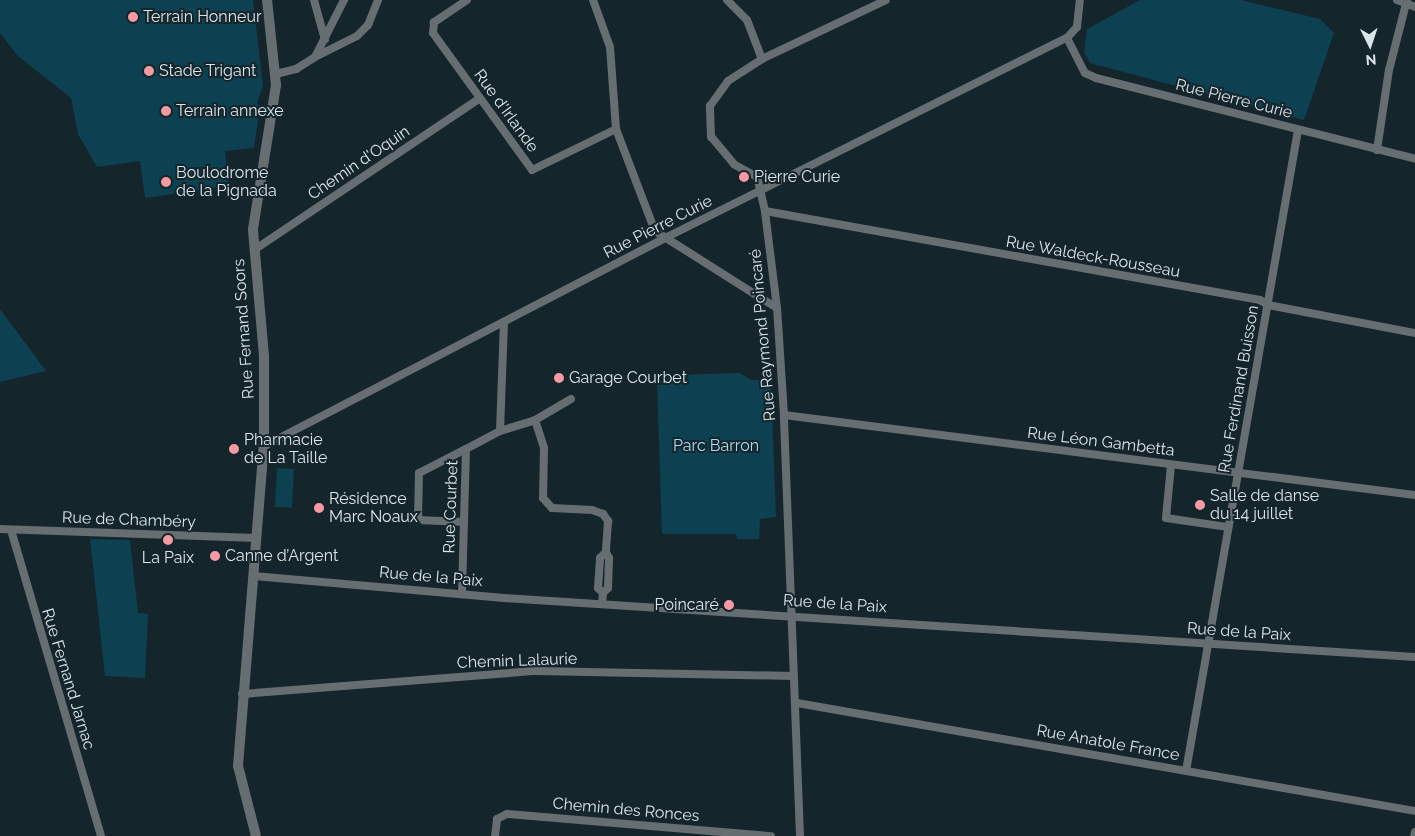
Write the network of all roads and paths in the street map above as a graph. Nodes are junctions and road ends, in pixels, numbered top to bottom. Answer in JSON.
{"nodes":[{"id":1,"x":267,"y":0,"type":"edge"},
{"id":2,"x":314,"y":0,"type":"edge"},
{"id":3,"x":344,"y":0,"type":"edge"},
{"id":4,"x":378,"y":0,"type":"edge"},
{"id":5,"x":467,"y":0,"type":"edge"},
{"id":6,"x":593,"y":0,"type":"edge"},
{"id":7,"x":727,"y":0,"type":"edge"},
{"id":8,"x":886,"y":0,"type":"edge"},
{"id":9,"x":1080,"y":0,"type":"edge"},
{"id":10,"x":1397,"y":0,"type":"edge"},
{"id":11,"x":1407,"y":2,"type":"edge"},
{"id":12,"x":1415,"y":7,"type":"edge"},
{"id":13,"x":1068,"y":38,"type":"junction"},
{"id":14,"x":325,"y":40,"type":"junction"},
{"id":15,"x":315,"y":57,"type":"junction"},
{"id":16,"x":762,"y":59,"type":"junction"},
{"id":17,"x":276,"y":74,"type":"junction"},
{"id":18,"x":479,"y":99,"type":"junction"},
{"id":19,"x":616,"y":129,"type":"junction"},
{"id":20,"x":1298,"y":130,"type":"junction"},
{"id":21,"x":1377,"y":150,"type":"junction"},
{"id":22,"x":1415,"y":160,"type":"edge"},
{"id":23,"x":761,"y":192,"type":"junction"},
{"id":24,"x":765,"y":211,"type":"junction"},
{"id":25,"x":663,"y":239,"type":"junction"},
{"id":26,"x":254,"y":250,"type":"junction"},
{"id":27,"x":1268,"y":305,"type":"junction"},
{"id":28,"x":777,"y":308,"type":"junction"},
{"id":29,"x":504,"y":322,"type":"junction"},
{"id":30,"x":1415,"y":332,"type":"edge"},
{"id":31,"x":571,"y":399,"type":"dead end"},
{"id":32,"x":784,"y":416,"type":"junction"},
{"id":33,"x":535,"y":420,"type":"junction"},
{"id":34,"x":500,"y":431,"type":"junction"},
{"id":35,"x":264,"y":446,"type":"junction"},
{"id":36,"x":466,"y":449,"type":"junction"},
{"id":37,"x":1171,"y":464,"type":"junction"},
{"id":38,"x":1238,"y":473,"type":"junction"},
{"id":39,"x":1415,"y":495,"type":"edge"},
{"id":40,"x":464,"y":522,"type":"junction"},
{"id":41,"x":1228,"y":527,"type":"junction"},
{"id":42,"x":0,"y":529,"type":"edge"},
{"id":43,"x":11,"y":530,"type":"junction"},
{"id":44,"x":256,"y":538,"type":"junction"},
{"id":45,"x":253,"y":576,"type":"junction"},
{"id":46,"x":462,"y":592,"type":"junction"},
{"id":47,"x":602,"y":604,"type":"junction"},
{"id":48,"x":792,"y":615,"type":"junction"},
{"id":49,"x":1208,"y":643,"type":"junction"},
{"id":50,"x":1415,"y":657,"type":"edge"},
{"id":51,"x":793,"y":676,"type":"junction"},
{"id":52,"x":242,"y":694,"type":"junction"},
{"id":53,"x":796,"y":703,"type":"junction"},
{"id":54,"x":1186,"y":771,"type":"junction"},
{"id":55,"x":1415,"y":811,"type":"edge"},
{"id":56,"x":1415,"y":832,"type":"edge"},
{"id":57,"x":101,"y":836,"type":"edge"},
{"id":58,"x":256,"y":836,"type":"edge"},
{"id":59,"x":495,"y":836,"type":"edge"},
{"id":60,"x":771,"y":836,"type":"edge"},
{"id":61,"x":800,"y":836,"type":"edge"},
{"id":62,"x":1414,"y":836,"type":"edge"}],
"edges":[{"from":1,"to":17,"type":"street","name":"Rue Fernand Soors"},
{"from":2,"to":14,"type":"street"},
{"from":3,"to":14,"type":"street"},
{"from":4,"to":15,"type":"street"},
{"from":5,"to":18,"type":"street","name":"Rue d'Irlande"},
{"from":6,"to":19,"type":"street"},
{"from":7,"to":16,"type":"street"},
{"from":8,"to":16,"type":"street"},
{"from":9,"to":13,"type":"street","name":"Rue Pierre Curie"},
{"from":10,"to":11,"type":"street"},
{"from":11,"to":12,"type":"street"},
{"from":11,"to":21,"type":"street"},
{"from":13,"to":20,"type":"street","name":"Rue Pierre Curie"},
{"from":13,"to":23,"type":"street","name":"Rue Pierre Curie"},
{"from":14,"to":15,"type":"street"},
{"from":15,"to":17,"type":"street"},
{"from":16,"to":23,"type":"street"},
{"from":17,"to":26,"type":"street","name":"Rue Fernand Soors"},
{"from":18,"to":19,"type":"street","name":"Rue d'Irlande"},
{"from":18,"to":26,"type":"street","name":"Chemin d'Oquin"},
{"from":19,"to":25,"type":"street"},
{"from":20,"to":21,"type":"street","name":"Rue Pierre Curie"},
{"from":20,"to":27,"type":"street","name":"Rue Ferdinand Buisson"},
{"from":21,"to":22,"type":"street","name":"Rue Pierre Curie"},
{"from":23,"to":24,"type":"street","name":"Rue Raymond Poincaré"},
{"from":23,"to":25,"type":"street","name":"Rue Pierre Curie"},
{"from":24,"to":27,"type":"street","name":"Rue Waldeck-Rousseau"},
{"from":24,"to":28,"type":"street","name":"Rue Raymond Poincaré"},
{"from":25,"to":28,"type":"street"},
{"from":25,"to":29,"type":"street","name":"Rue Pierre Curie"},
{"from":26,"to":35,"type":"street","name":"Rue Fernand Soors"},
{"from":27,"to":30,"type":"street","name":"Rue Waldeck-Rousseau"},
{"from":27,"to":38,"type":"street","name":"Rue Ferdinand Buisson"},
{"from":28,"to":32,"type":"street","name":"Rue Raymond Poincaré"},
{"from":29,"to":34,"type":"street"},
{"from":29,"to":35,"type":"street","name":"Rue Pierre Curie"},
{"from":31,"to":33,"type":"street","name":"Rue Courbet"},
{"from":32,"to":37,"type":"street","name":"Rue Léon Gambetta"},
{"from":32,"to":48,"type":"street","name":"Rue Raymond Poincaré"},
{"from":33,"to":34,"type":"street","name":"Rue Courbet"},
{"from":33,"to":47,"type":"street"},
{"from":34,"to":36,"type":"street","name":"Rue Courbet"},
{"from":35,"to":44,"type":"street","name":"Rue Fernand Soors"},
{"from":36,"to":40,"type":"street","name":"Rue Courbet"},
{"from":36,"to":40,"type":"street"},
{"from":37,"to":38,"type":"street","name":"Rue Léon Gambetta"},
{"from":37,"to":41,"type":"street"},
{"from":38,"to":39,"type":"street","name":"Rue Léon Gambetta"},
{"from":38,"to":41,"type":"street","name":"Rue Ferdinand Buisson"},
{"from":40,"to":46,"type":"street","name":"Rue Courbet"},
{"from":41,"to":49,"type":"street","name":"Rue Ferdinand Buisson"},
{"from":42,"to":43,"type":"street","name":"Rue de Chambéry"},
{"from":43,"to":44,"type":"street","name":"Rue de Chambéry"},
{"from":43,"to":57,"type":"street","name":"Rue Fernand Jarnac"},
{"from":44,"to":45,"type":"street","name":"Rue Fernand Soors"},
{"from":45,"to":46,"type":"street","name":"Rue de la Paix"},
{"from":45,"to":52,"type":"street","name":"Rue Fernand Soors"},
{"from":46,"to":47,"type":"street","name":"Rue de la Paix"},
{"from":47,"to":48,"type":"street","name":"Rue de la Paix"},
{"from":48,"to":49,"type":"street","name":"Rue de la Paix"},
{"from":48,"to":51,"type":"street","name":"Rue Raymond Poincaré"},
{"from":49,"to":50,"type":"street","name":"Rue de la Paix"},
{"from":49,"to":54,"type":"street","name":"Rue Ferdinand Buisson"},
{"from":51,"to":52,"type":"street","name":"Chemin Lalaurie"},
{"from":51,"to":53,"type":"street","name":"Rue Raymond Poincaré"},
{"from":52,"to":58,"type":"street","name":"Rue Fernand Soors"},
{"from":53,"to":54,"type":"street","name":"Rue Anatole France"},
{"from":53,"to":61,"type":"street","name":"Rue Raymond Poincaré"},
{"from":54,"to":55,"type":"street","name":"Rue Anatole France"},
{"from":56,"to":62,"type":"street"},
{"from":59,"to":60,"type":"street","name":"Chemin des Ronces"}]}
